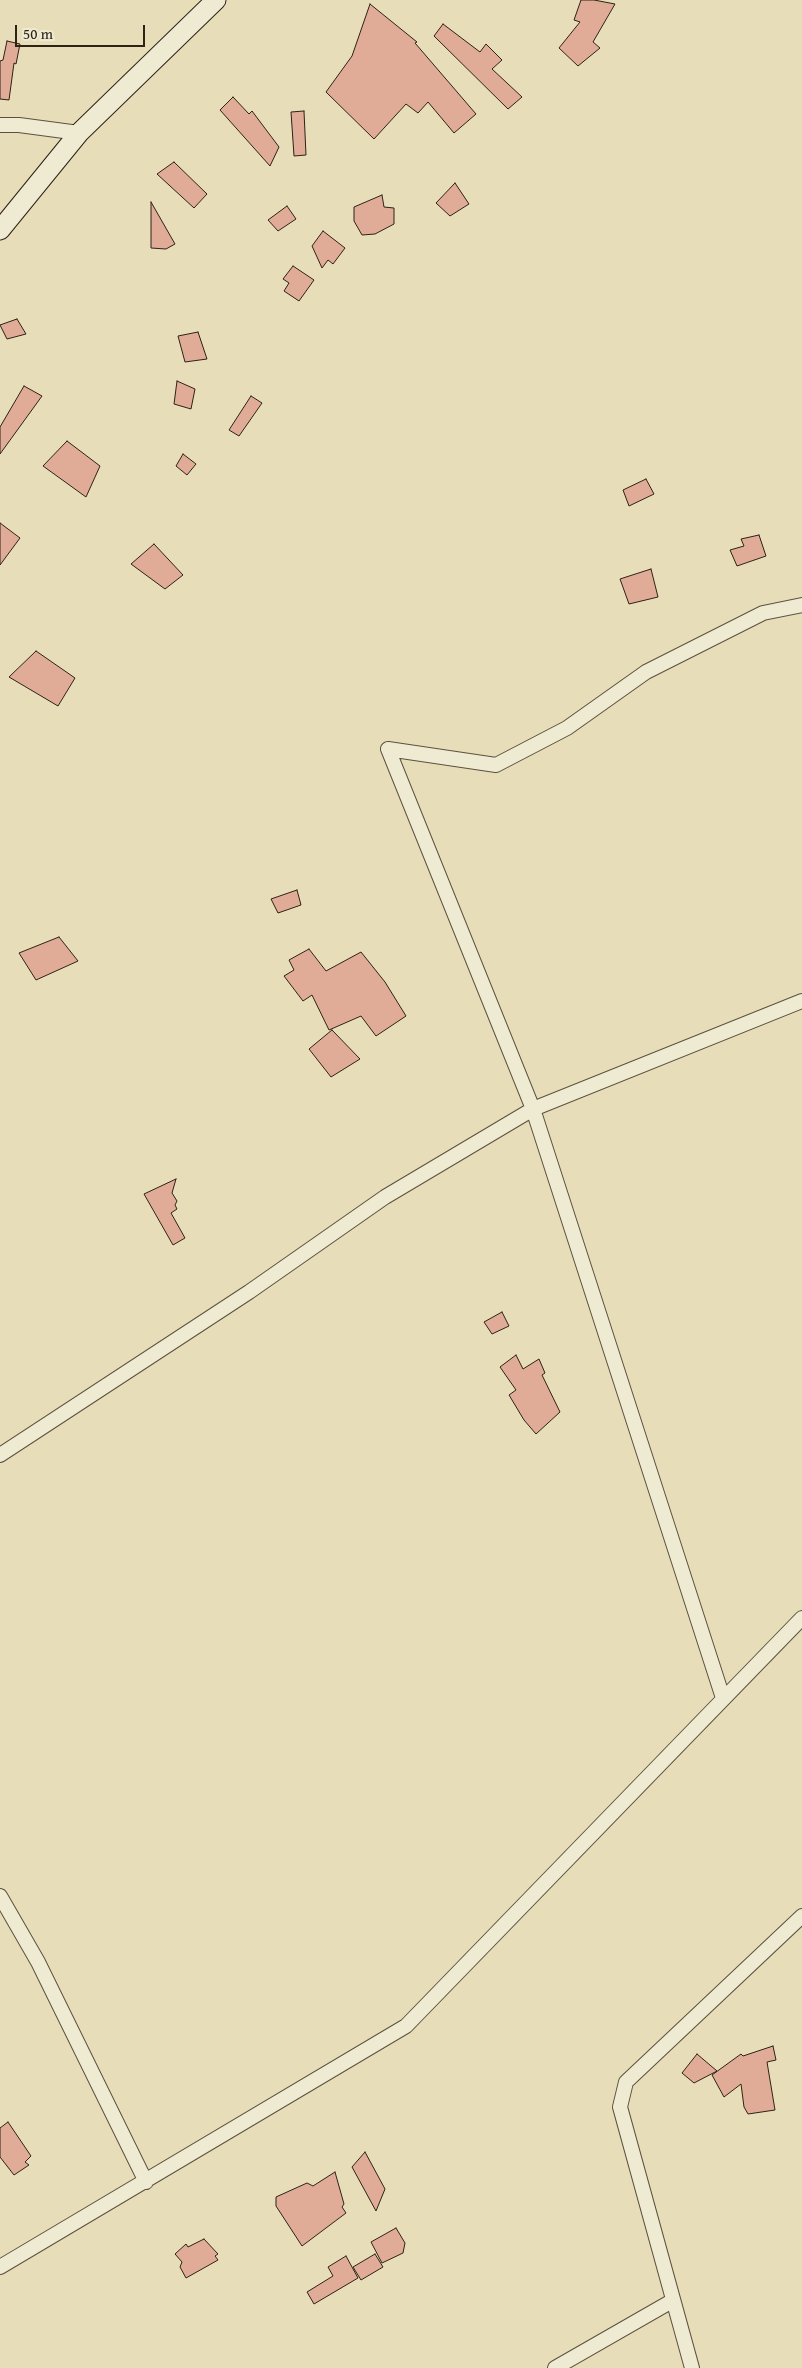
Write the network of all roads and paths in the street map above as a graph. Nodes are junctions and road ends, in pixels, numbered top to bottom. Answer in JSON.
{"nodes":[{"id":1,"x":216,"y":0,"type":"edge"},
{"id":2,"x":0,"y":125,"type":"edge"},
{"id":3,"x":79,"y":133,"type":"junction"},
{"id":4,"x":0,"y":230,"type":"edge"},
{"id":5,"x":802,"y":606,"type":"edge"},
{"id":6,"x":802,"y":1001,"type":"edge"},
{"id":7,"x":533,"y":1109,"type":"junction"},
{"id":8,"x":0,"y":1455,"type":"edge"},
{"id":9,"x":802,"y":1618,"type":"edge"},
{"id":10,"x":723,"y":1698,"type":"junction"},
{"id":11,"x":0,"y":1896,"type":"edge"},
{"id":12,"x":802,"y":1916,"type":"edge"},
{"id":13,"x":146,"y":2182,"type":"junction"},
{"id":14,"x":0,"y":2267,"type":"edge"},
{"id":15,"x":672,"y":2301,"type":"junction"},
{"id":16,"x":555,"y":2368,"type":"edge"},
{"id":17,"x":692,"y":2368,"type":"edge"}],
"edges":[{"from":1,"to":3,"type":"main road"},
{"from":2,"to":3,"type":"street"},
{"from":3,"to":4,"type":"main road"},
{"from":5,"to":7,"type":"street"},
{"from":6,"to":7,"type":"street"},
{"from":7,"to":8,"type":"street"},
{"from":7,"to":10,"type":"street"},
{"from":9,"to":10,"type":"street"},
{"from":10,"to":13,"type":"street"},
{"from":11,"to":13,"type":"street"},
{"from":12,"to":15,"type":"street"},
{"from":13,"to":14,"type":"street"},
{"from":15,"to":16,"type":"street"},
{"from":15,"to":17,"type":"street"}]}
